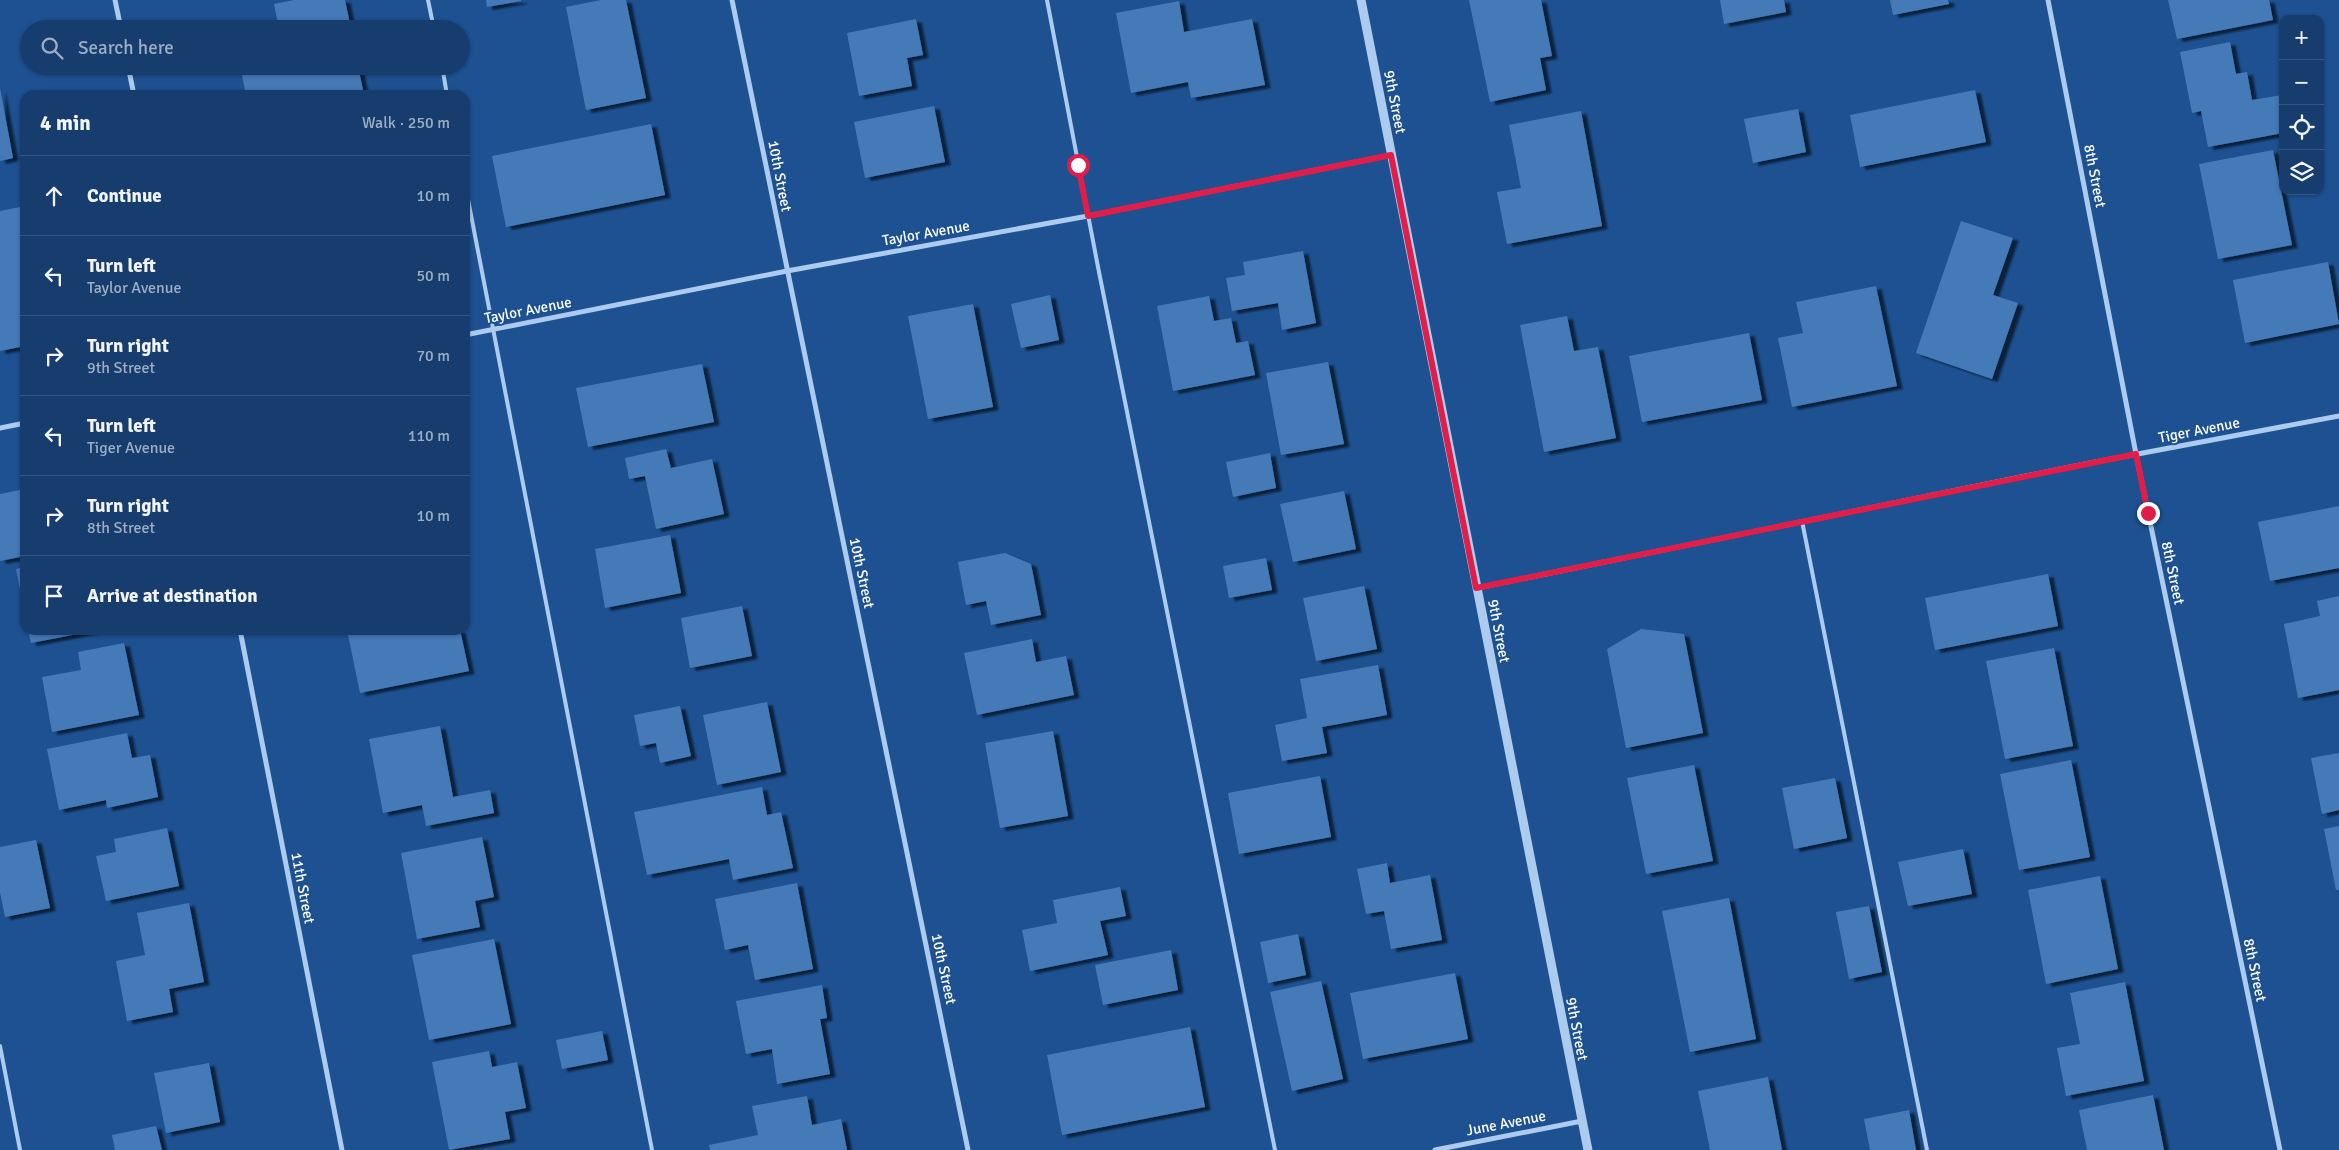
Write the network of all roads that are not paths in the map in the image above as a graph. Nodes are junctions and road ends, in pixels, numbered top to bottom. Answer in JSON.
{"nodes":[{"id":1,"x":115,"y":0,"type":"edge"},
{"id":2,"x":428,"y":0,"type":"edge"},
{"id":3,"x":732,"y":0,"type":"edge"},
{"id":4,"x":1047,"y":0,"type":"edge"},
{"id":5,"x":1361,"y":0,"type":"edge"},
{"id":6,"x":2048,"y":0,"type":"edge"},
{"id":7,"x":119,"y":20,"type":"edge"},
{"id":8,"x":432,"y":20,"type":"edge"},
{"id":9,"x":130,"y":75,"type":"edge"},
{"id":10,"x":444,"y":75,"type":"edge"},
{"id":11,"x":133,"y":90,"type":"edge"},
{"id":12,"x":446,"y":90,"type":"edge"},
{"id":13,"x":1391,"y":155,"type":"junction"},
{"id":14,"x":470,"y":209,"type":"edge"},
{"id":15,"x":1088,"y":216,"type":"junction"},
{"id":16,"x":787,"y":271,"type":"junction"},
{"id":17,"x":494,"y":329,"type":"junction"},
{"id":18,"x":470,"y":334,"type":"edge"},
{"id":19,"x":2339,"y":416,"type":"edge"},
{"id":20,"x":20,"y":423,"type":"edge"},
{"id":21,"x":0,"y":428,"type":"edge"},
{"id":22,"x":2136,"y":454,"type":"junction"},
{"id":23,"x":1802,"y":521,"type":"junction"},
{"id":24,"x":1476,"y":588,"type":"junction"},
{"id":25,"x":241,"y":635,"type":"edge"},
{"id":26,"x":0,"y":1046,"type":"edge"},
{"id":27,"x":1582,"y":1121,"type":"junction"},
{"id":28,"x":20,"y":1150,"type":"edge"},
{"id":29,"x":342,"y":1150,"type":"edge"},
{"id":30,"x":652,"y":1150,"type":"edge"},
{"id":31,"x":968,"y":1150,"type":"edge"},
{"id":32,"x":1275,"y":1150,"type":"edge"},
{"id":33,"x":1435,"y":1150,"type":"edge"},
{"id":34,"x":1588,"y":1150,"type":"edge"},
{"id":35,"x":1927,"y":1150,"type":"edge"},
{"id":36,"x":2280,"y":1150,"type":"edge"}],
"edges":[{"from":1,"to":7,"type":"street"},
{"from":2,"to":8,"type":"lane"},
{"from":3,"to":16,"type":"street","name":"10th Street"},
{"from":4,"to":15,"type":"lane"},
{"from":5,"to":13,"type":"street","name":"9th Street"},
{"from":6,"to":22,"type":"street","name":"8th Street"},
{"from":9,"to":11,"type":"street"},
{"from":10,"to":12,"type":"lane"},
{"from":13,"to":15,"type":"street","name":"Taylor Avenue"},
{"from":13,"to":24,"type":"street","name":"9th Street"},
{"from":14,"to":17,"type":"lane"},
{"from":15,"to":16,"type":"street","name":"Taylor Avenue"},
{"from":15,"to":32,"type":"lane"},
{"from":16,"to":17,"type":"street","name":"Taylor Avenue"},
{"from":16,"to":31,"type":"street","name":"10th Street"},
{"from":17,"to":18,"type":"street","name":"Taylor Avenue"},
{"from":17,"to":30,"type":"lane"},
{"from":19,"to":22,"type":"street","name":"Tiger Avenue"},
{"from":20,"to":21,"type":"street"},
{"from":22,"to":23,"type":"street","name":"Tiger Avenue"},
{"from":22,"to":36,"type":"street","name":"8th Street"},
{"from":23,"to":24,"type":"street","name":"Tiger Avenue"},
{"from":23,"to":35,"type":"lane"},
{"from":24,"to":27,"type":"street","name":"9th Street"},
{"from":25,"to":29,"type":"street","name":"11th Street"},
{"from":26,"to":28,"type":"lane"},
{"from":27,"to":33,"type":"street","name":"June Avenue"},
{"from":27,"to":34,"type":"street","name":"9th Street"}]}
